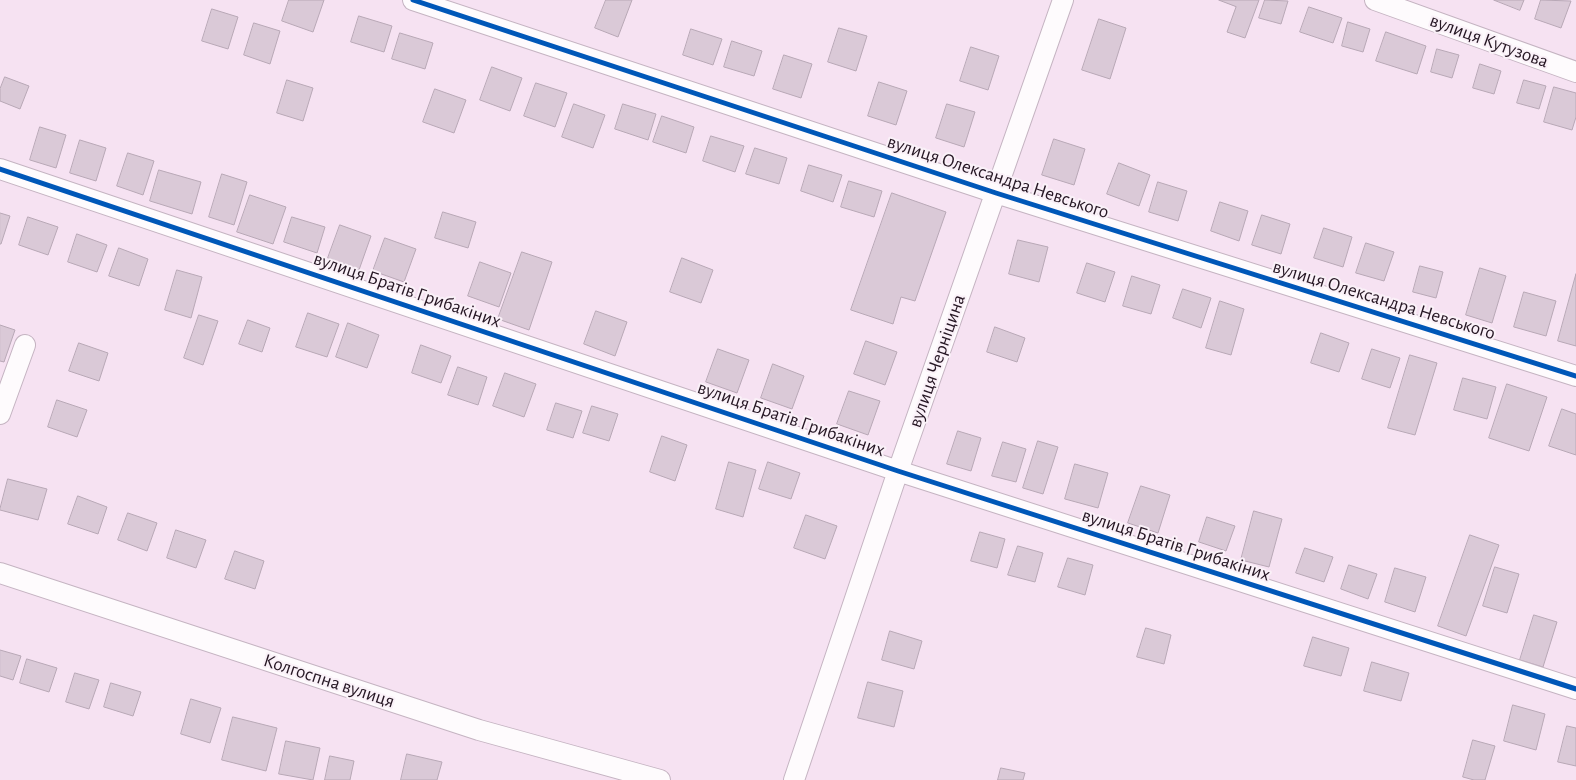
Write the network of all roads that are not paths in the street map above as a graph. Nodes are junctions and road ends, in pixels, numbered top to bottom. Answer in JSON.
{"nodes":[{"id":1,"x":413,"y":0,"type":"edge"},
{"id":2,"x":1063,"y":0,"type":"edge"},
{"id":3,"x":1375,"y":0,"type":"edge"},
{"id":4,"x":1576,"y":72,"type":"edge"},
{"id":5,"x":0,"y":169,"type":"edge"},
{"id":6,"x":996,"y":193,"type":"junction"},
{"id":7,"x":25,"y":346,"type":"dead end"},
{"id":8,"x":1576,"y":376,"type":"edge"},
{"id":9,"x":0,"y":414,"type":"edge"},
{"id":10,"x":898,"y":471,"type":"junction"},
{"id":11,"x":0,"y":573,"type":"edge"},
{"id":12,"x":1576,"y":689,"type":"edge"},
{"id":13,"x":660,"y":780,"type":"edge"},
{"id":14,"x":794,"y":780,"type":"edge"}],
"edges":[{"from":1,"to":6,"type":"street","name":"вулиця Олександра Невського"},
{"from":2,"to":6,"type":"street","name":"вулиця Черніцина"},
{"from":3,"to":4,"type":"street","name":"вулиця Кутузова"},
{"from":5,"to":10,"type":"street","name":"вулиця Братів Грибакіних"},
{"from":6,"to":8,"type":"street","name":"вулиця Олександра Невського"},
{"from":6,"to":10,"type":"street","name":"вулиця Черніцина"},
{"from":7,"to":9,"type":"street"},
{"from":10,"to":12,"type":"street","name":"вулиця Братів Грибакіних"},
{"from":10,"to":14,"type":"street","name":"вулиця Черніцина"},
{"from":11,"to":13,"type":"street","name":"Колгоспна вулиця"}]}
